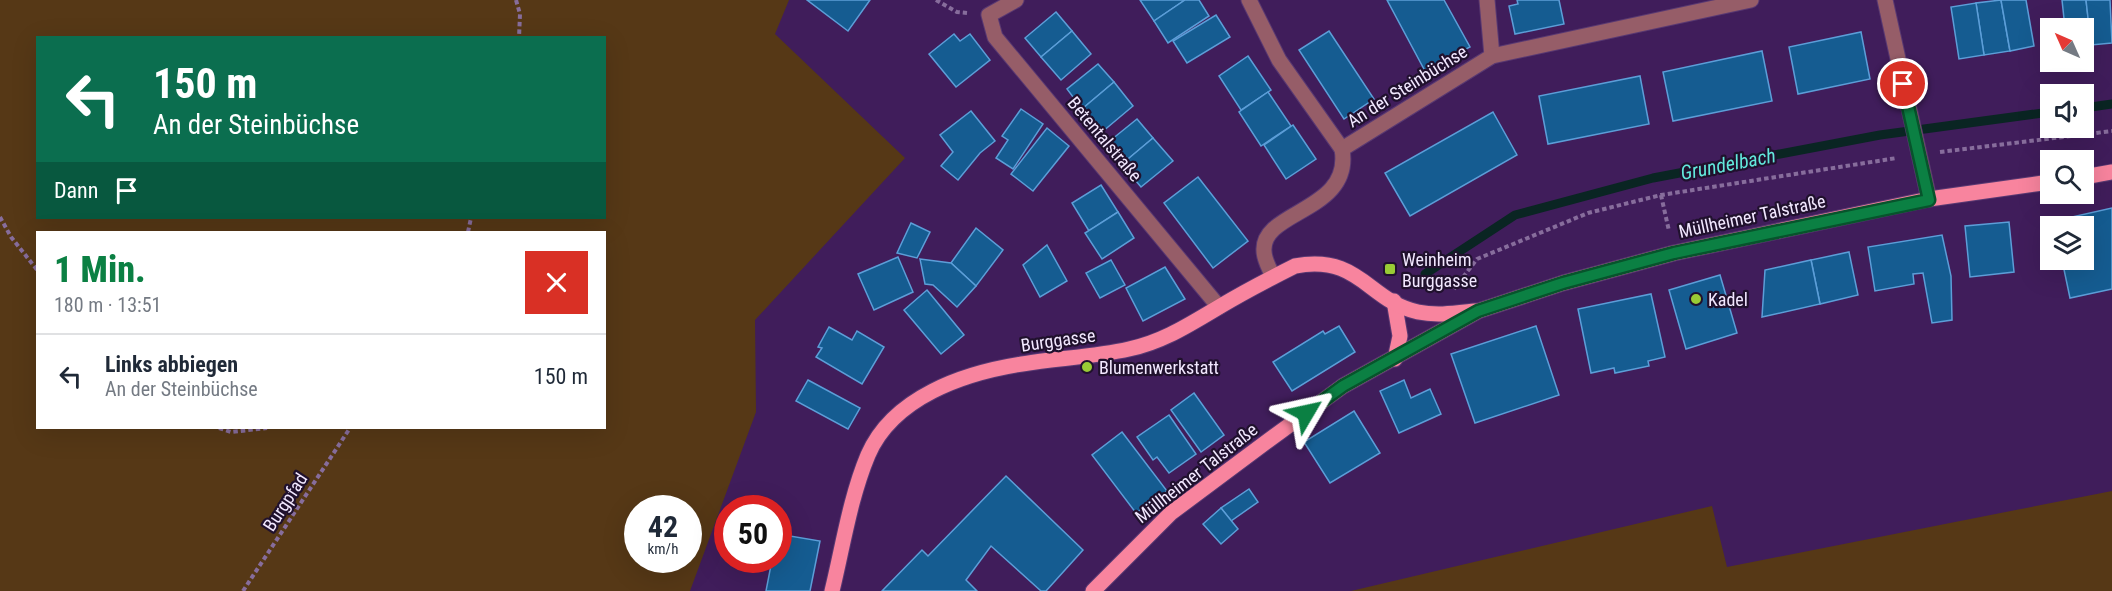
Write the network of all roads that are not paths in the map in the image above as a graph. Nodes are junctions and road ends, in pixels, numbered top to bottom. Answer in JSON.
{"nodes":[{"id":1,"x":1016,"y":0,"type":"edge"},
{"id":2,"x":1248,"y":0,"type":"edge"},
{"id":3,"x":1487,"y":0,"type":"edge"},
{"id":4,"x":1751,"y":0,"type":"edge"},
{"id":5,"x":1885,"y":0,"type":"edge"},
{"id":6,"x":1718,"y":3,"type":"edge"},
{"id":7,"x":1492,"y":56,"type":"junction"},
{"id":8,"x":1342,"y":149,"type":"junction"},
{"id":9,"x":2112,"y":172,"type":"edge"},
{"id":10,"x":2094,"y":175,"type":"edge"},
{"id":11,"x":2040,"y":183,"type":"edge"},
{"id":12,"x":1929,"y":200,"type":"junction"},
{"id":13,"x":1273,"y":277,"type":"junction"},
{"id":14,"x":1394,"y":301,"type":"junction"},
{"id":15,"x":1219,"y":307,"type":"junction"},
{"id":16,"x":1478,"y":311,"type":"junction"},
{"id":17,"x":1395,"y":359,"type":"junction"},
{"id":18,"x":832,"y":591,"type":"edge"},
{"id":19,"x":1093,"y":591,"type":"edge"}],
"edges":[{"from":1,"to":15,"type":"street","name":"Betentalstraße"},
{"from":2,"to":8,"type":"street","name":"An der Steinbüchse"},
{"from":3,"to":7,"type":"street","name":"An der Steinbüchse"},
{"from":4,"to":6,"type":"street","name":"An der Steinbüchse"},
{"from":5,"to":12,"type":"street"},
{"from":6,"to":7,"type":"street","name":"An der Steinbüchse"},
{"from":7,"to":8,"type":"street","name":"An der Steinbüchse"},
{"from":8,"to":13,"type":"street","name":"An der Steinbüchse"},
{"from":9,"to":10,"type":"main road"},
{"from":11,"to":12,"type":"main road","name":"Müllheimer Talstraße"},
{"from":12,"to":16,"type":"main road","name":"Müllheimer Talstraße"},
{"from":13,"to":14,"type":"main road","name":"Burggasse"},
{"from":13,"to":15,"type":"main road","name":"Burggasse"},
{"from":14,"to":16,"type":"main road","name":"Burggasse"},
{"from":14,"to":17,"type":"main road"},
{"from":15,"to":18,"type":"main road","name":"Burggasse"},
{"from":16,"to":17,"type":"main road","name":"Müllheimer Talstraße"},
{"from":17,"to":19,"type":"main road","name":"Müllheimer Talstraße"}]}
